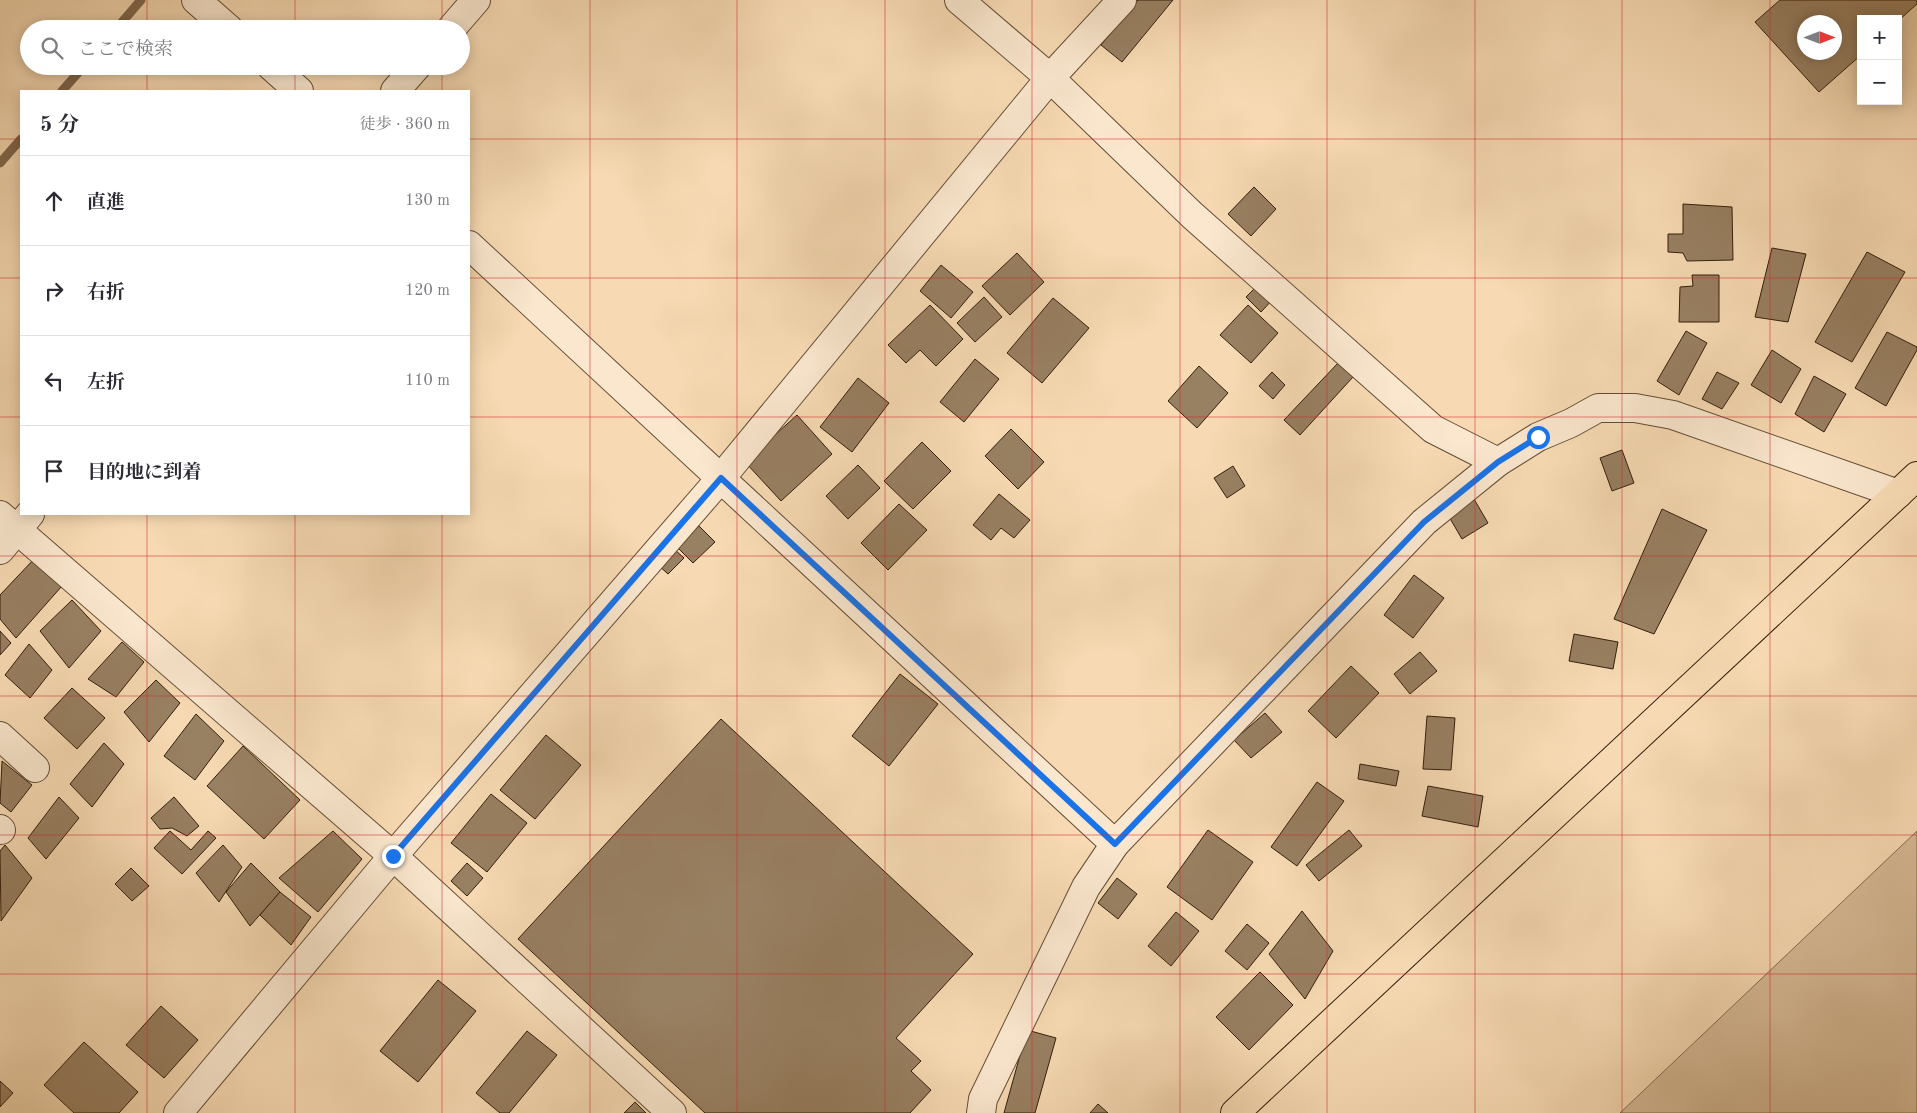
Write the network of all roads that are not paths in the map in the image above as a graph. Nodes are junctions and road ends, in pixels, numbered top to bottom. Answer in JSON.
{"nodes":[{"id":1,"x":196,"y":0,"type":"edge"},
{"id":2,"x":476,"y":0,"type":"edge"},
{"id":3,"x":959,"y":0,"type":"edge"},
{"id":4,"x":1122,"y":0,"type":"edge"},
{"id":5,"x":219,"y":20,"type":"edge"},
{"id":6,"x":459,"y":20,"type":"edge"},
{"id":7,"x":281,"y":75,"type":"edge"},
{"id":8,"x":409,"y":75,"type":"edge"},
{"id":9,"x":1050,"y":78,"type":"junction"},
{"id":10,"x":298,"y":90,"type":"edge"},
{"id":11,"x":396,"y":90,"type":"edge"},
{"id":12,"x":470,"y":246,"type":"edge"},
{"id":13,"x":1498,"y":462,"type":"junction"},
{"id":14,"x":721,"y":478,"type":"junction"},
{"id":15,"x":1907,"y":485,"type":"edge"},
{"id":16,"x":11,"y":527,"type":"edge"},
{"id":17,"x":0,"y":736,"type":"edge"},
{"id":18,"x":35,"y":768,"type":"dead end"},
{"id":19,"x":1115,"y":844,"type":"junction"},
{"id":20,"x":393,"y":856,"type":"junction"},
{"id":21,"x":178,"y":1113,"type":"edge"},
{"id":22,"x":672,"y":1113,"type":"edge"},
{"id":23,"x":981,"y":1113,"type":"edge"},
{"id":24,"x":1235,"y":1113,"type":"edge"}],
"edges":[{"from":1,"to":5,"type":"street"},
{"from":2,"to":6,"type":"street"},
{"from":3,"to":9,"type":"street"},
{"from":4,"to":9,"type":"street"},
{"from":7,"to":10,"type":"street"},
{"from":8,"to":11,"type":"street"},
{"from":9,"to":13,"type":"street"},
{"from":9,"to":14,"type":"street"},
{"from":12,"to":14,"type":"street"},
{"from":13,"to":15,"type":"street"},
{"from":13,"to":19,"type":"street"},
{"from":14,"to":19,"type":"street"},
{"from":14,"to":20,"type":"street"},
{"from":15,"to":24,"type":"main road"},
{"from":16,"to":20,"type":"street"},
{"from":17,"to":18,"type":"street"},
{"from":19,"to":23,"type":"street"},
{"from":20,"to":21,"type":"street"},
{"from":20,"to":22,"type":"street"}]}
